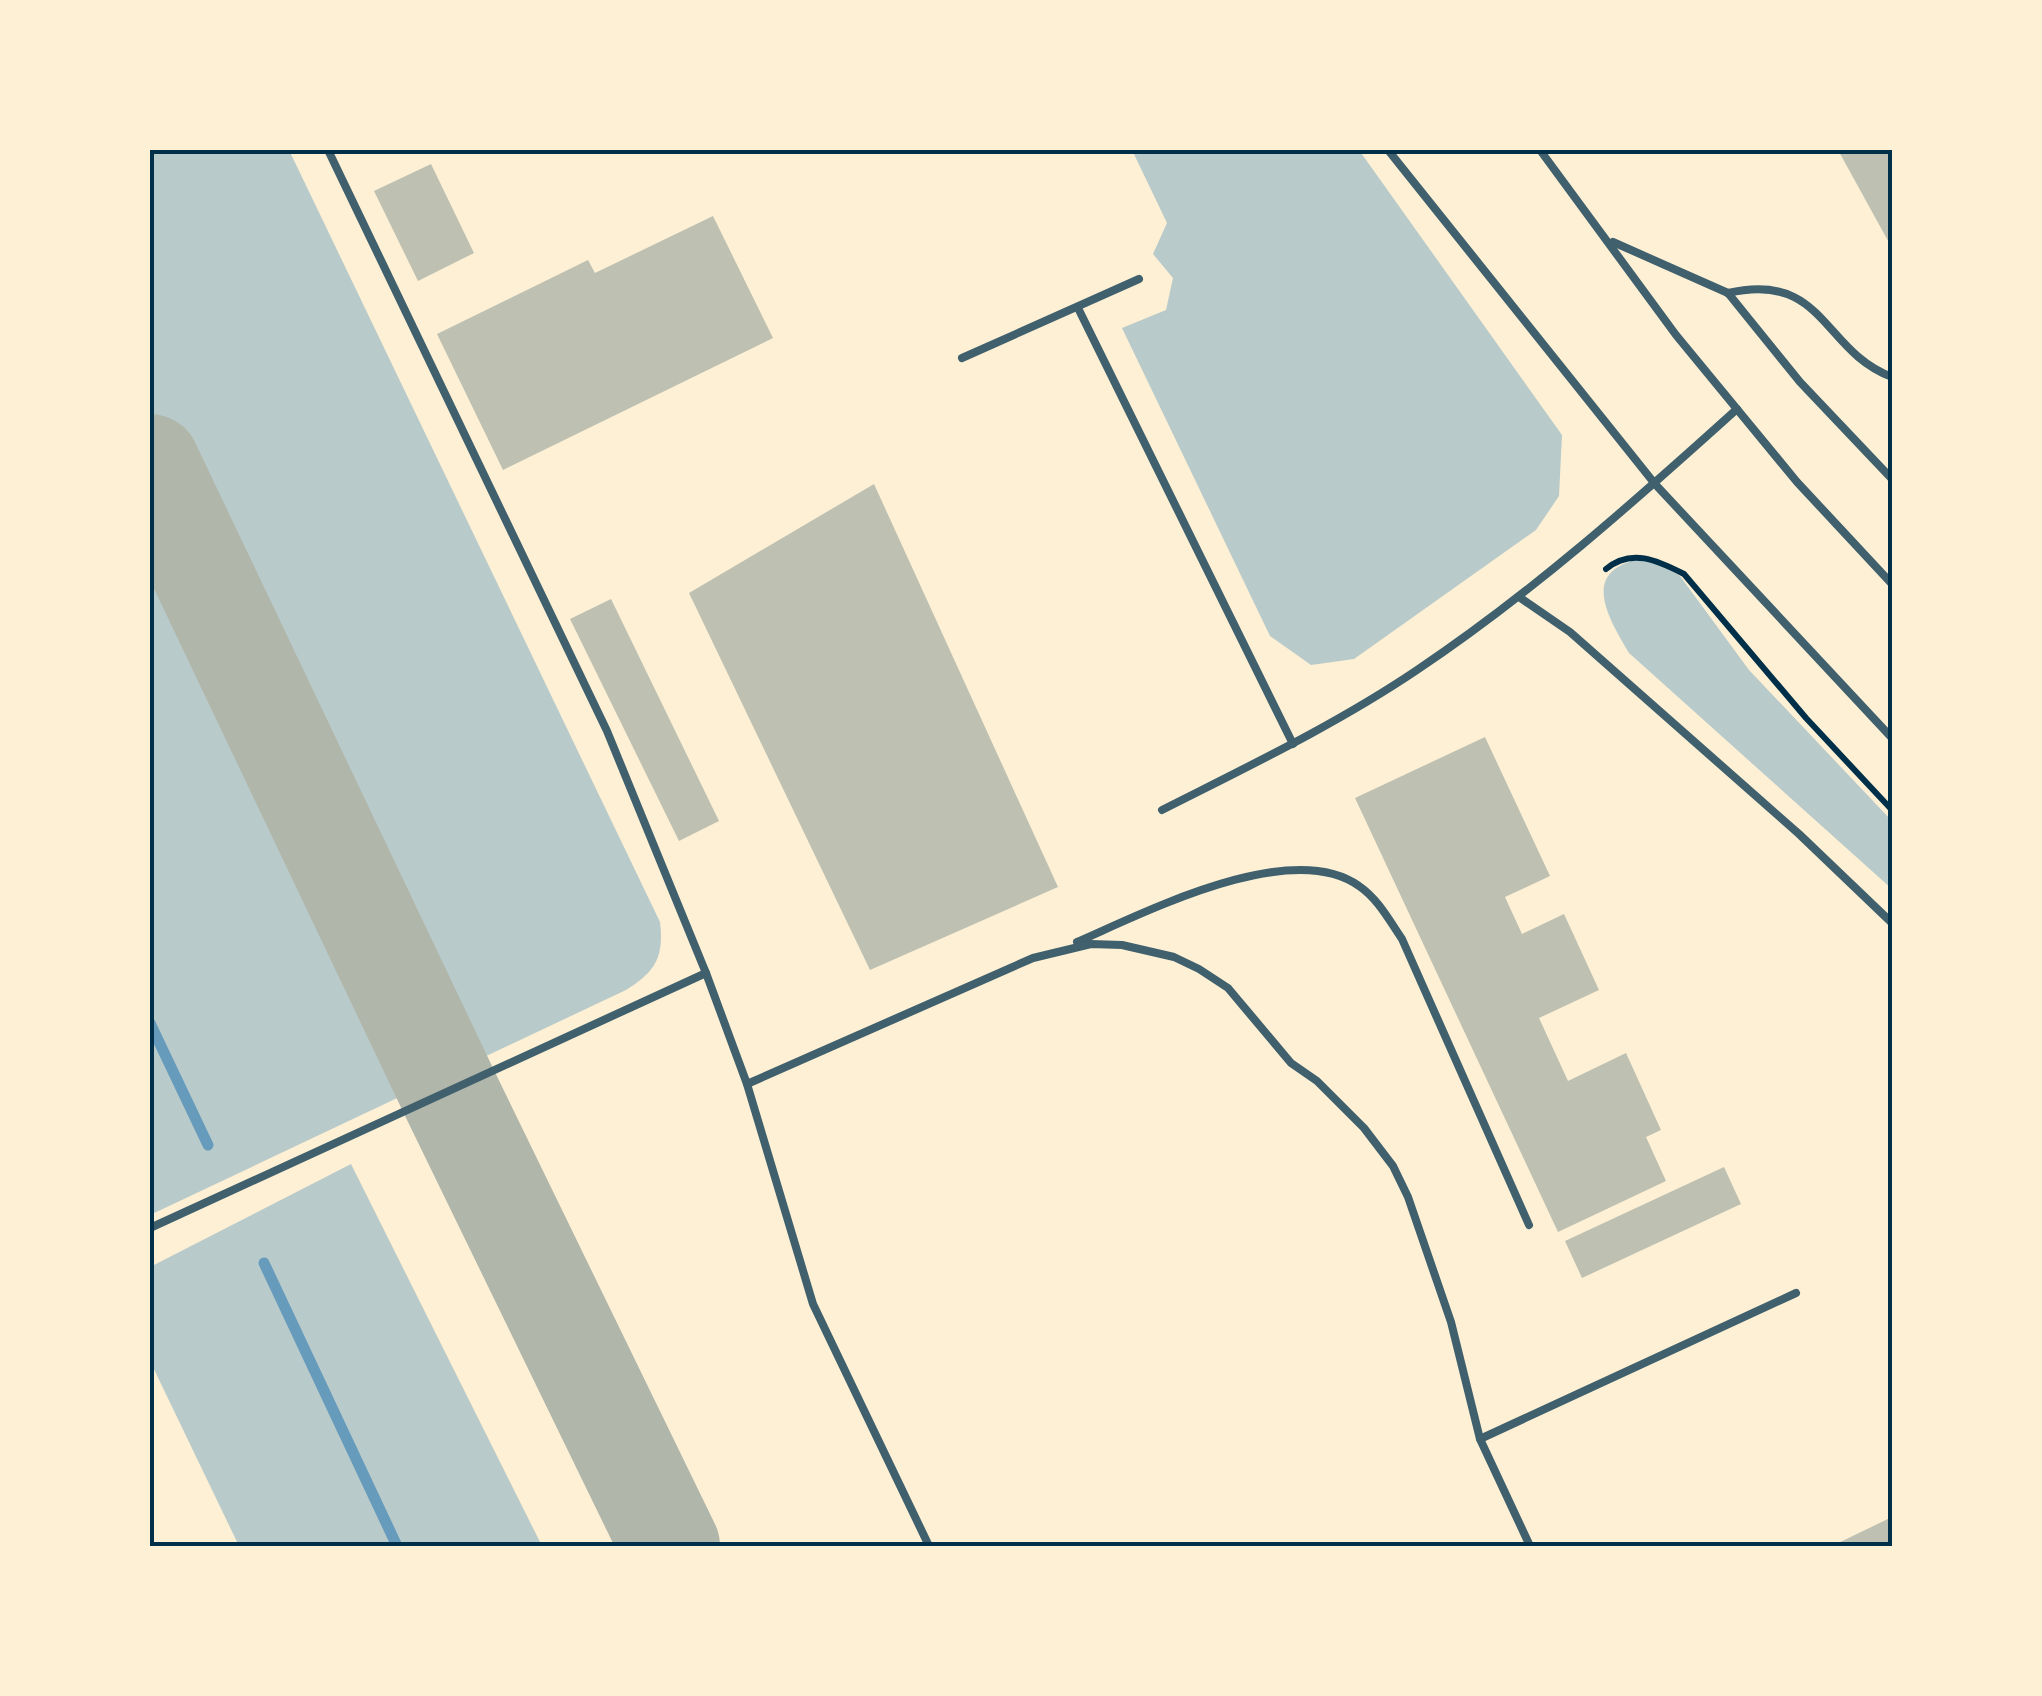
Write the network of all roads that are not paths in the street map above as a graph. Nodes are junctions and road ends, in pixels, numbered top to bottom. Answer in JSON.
{"nodes":[{"id":1,"x":328,"y":150,"type":"edge"},
{"id":2,"x":1388,"y":150,"type":"edge"},
{"id":3,"x":1540,"y":150,"type":"edge"},
{"id":4,"x":1609,"y":240,"type":"junction"},
{"id":5,"x":1139,"y":279,"type":"dead end"},
{"id":6,"x":1728,"y":294,"type":"junction"},
{"id":7,"x":1078,"y":308,"type":"junction"},
{"id":8,"x":962,"y":358,"type":"dead end"},
{"id":9,"x":1892,"y":378,"type":"edge"},
{"id":10,"x":1738,"y":409,"type":"junction"},
{"id":11,"x":1892,"y":479,"type":"edge"},
{"id":12,"x":1655,"y":484,"type":"junction"},
{"id":13,"x":1892,"y":584,"type":"edge"},
{"id":14,"x":1520,"y":596,"type":"junction"},
{"id":15,"x":1892,"y":738,"type":"edge"},
{"id":16,"x":1293,"y":744,"type":"junction"},
{"id":17,"x":1162,"y":810,"type":"dead end"},
{"id":18,"x":1892,"y":923,"type":"edge"},
{"id":19,"x":1062,"y":949,"type":"junction"},
{"id":20,"x":706,"y":973,"type":"junction"},
{"id":21,"x":747,"y":1084,"type":"junction"},
{"id":22,"x":1529,"y":1225,"type":"dead end"},
{"id":23,"x":150,"y":1228,"type":"edge"},
{"id":24,"x":1796,"y":1294,"type":"dead end"},
{"id":25,"x":1480,"y":1439,"type":"junction"},
{"id":26,"x":929,"y":1546,"type":"edge"},
{"id":27,"x":1530,"y":1546,"type":"edge"}],
"edges":[{"from":1,"to":20,"type":"lane"},
{"from":2,"to":12,"type":"lane"},
{"from":3,"to":4,"type":"lane"},
{"from":4,"to":6,"type":"lane"},
{"from":4,"to":10,"type":"lane"},
{"from":5,"to":7,"type":"lane"},
{"from":6,"to":9,"type":"lane"},
{"from":6,"to":11,"type":"lane"},
{"from":7,"to":8,"type":"lane"},
{"from":7,"to":16,"type":"lane"},
{"from":10,"to":12,"type":"lane"},
{"from":10,"to":13,"type":"lane"},
{"from":12,"to":14,"type":"lane"},
{"from":12,"to":15,"type":"lane"},
{"from":14,"to":16,"type":"lane"},
{"from":14,"to":18,"type":"lane"},
{"from":16,"to":17,"type":"lane"},
{"from":19,"to":21,"type":"lane"},
{"from":19,"to":22,"type":"lane"},
{"from":19,"to":25,"type":"lane"},
{"from":20,"to":21,"type":"lane"},
{"from":20,"to":23,"type":"lane"},
{"from":21,"to":26,"type":"lane"},
{"from":24,"to":25,"type":"lane"},
{"from":25,"to":27,"type":"lane"}]}
